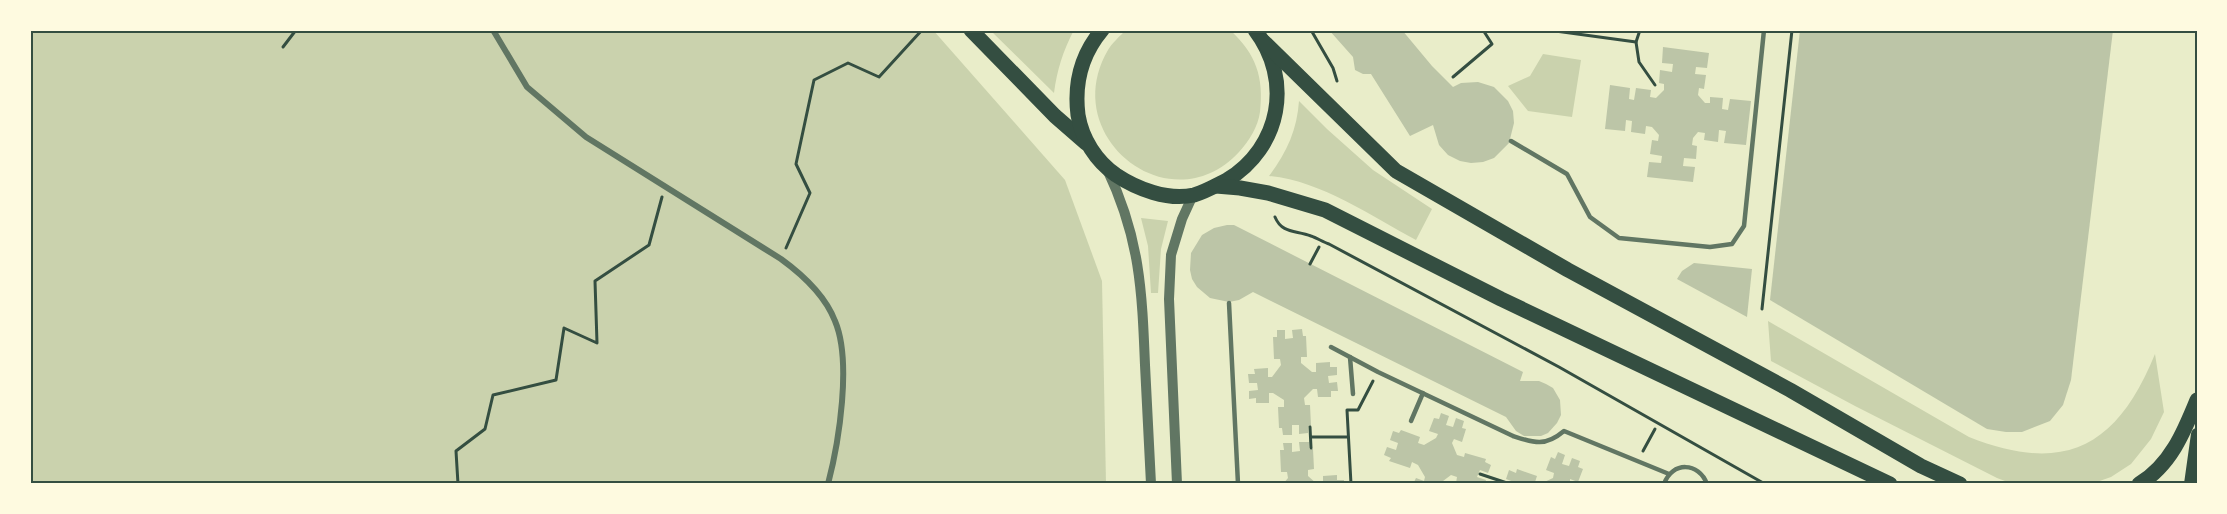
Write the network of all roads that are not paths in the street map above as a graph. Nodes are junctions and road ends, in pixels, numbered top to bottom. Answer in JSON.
{"nodes":[{"id":1,"x":493,"y":30,"type":"edge"},
{"id":2,"x":971,"y":30,"type":"edge"},
{"id":3,"x":1102,"y":30,"type":"edge"},
{"id":4,"x":1764,"y":30,"type":"edge"},
{"id":5,"x":1259,"y":35,"type":"edge"},
{"id":6,"x":1511,"y":141,"type":"dead end"},
{"id":7,"x":1088,"y":145,"type":"junction"},
{"id":8,"x":1106,"y":168,"type":"junction"},
{"id":9,"x":1216,"y":186,"type":"junction"},
{"id":10,"x":1193,"y":195,"type":"junction"},
{"id":11,"x":1229,"y":303,"type":"dead end"},
{"id":12,"x":1331,"y":347,"type":"dead end"},
{"id":13,"x":1350,"y":357,"type":"junction"},
{"id":14,"x":1423,"y":393,"type":"junction"},
{"id":15,"x":1353,"y":394,"type":"dead end"},
{"id":16,"x":2197,"y":400,"type":"edge"},
{"id":17,"x":1411,"y":421,"type":"dead end"},
{"id":18,"x":2197,"y":434,"type":"edge"},
{"id":19,"x":1921,"y":466,"type":"junction"},
{"id":20,"x":1670,"y":474,"type":"junction"},
{"id":21,"x":828,"y":484,"type":"edge"},
{"id":22,"x":1151,"y":484,"type":"edge"},
{"id":23,"x":1178,"y":484,"type":"edge"},
{"id":24,"x":1238,"y":484,"type":"edge"},
{"id":25,"x":1664,"y":484,"type":"edge"},
{"id":26,"x":1707,"y":484,"type":"edge"},
{"id":27,"x":1890,"y":484,"type":"edge"},
{"id":28,"x":1960,"y":484,"type":"edge"},
{"id":29,"x":1972,"y":484,"type":"edge"},
{"id":30,"x":2139,"y":484,"type":"edge"},
{"id":31,"x":2190,"y":484,"type":"edge"}],
"edges":[{"from":1,"to":21,"type":"street"},
{"from":2,"to":7,"type":"main road"},
{"from":3,"to":7,"type":"main road"},
{"from":4,"to":6,"type":"lane"},
{"from":5,"to":9,"type":"main road"},
{"from":5,"to":19,"type":"main road"},
{"from":7,"to":8,"type":"main road"},
{"from":8,"to":10,"type":"main road"},
{"from":8,"to":22,"type":"street"},
{"from":9,"to":10,"type":"main road"},
{"from":9,"to":27,"type":"main road"},
{"from":10,"to":23,"type":"street"},
{"from":11,"to":24,"type":"lane"},
{"from":12,"to":13,"type":"lane"},
{"from":13,"to":14,"type":"lane"},
{"from":13,"to":15,"type":"lane"},
{"from":14,"to":17,"type":"lane"},
{"from":14,"to":20,"type":"lane"},
{"from":16,"to":30,"type":"main road"},
{"from":18,"to":31,"type":"main road"},
{"from":19,"to":28,"type":"main road"},
{"from":19,"to":29,"type":"main road"},
{"from":20,"to":25,"type":"lane"},
{"from":20,"to":26,"type":"lane"}]}
